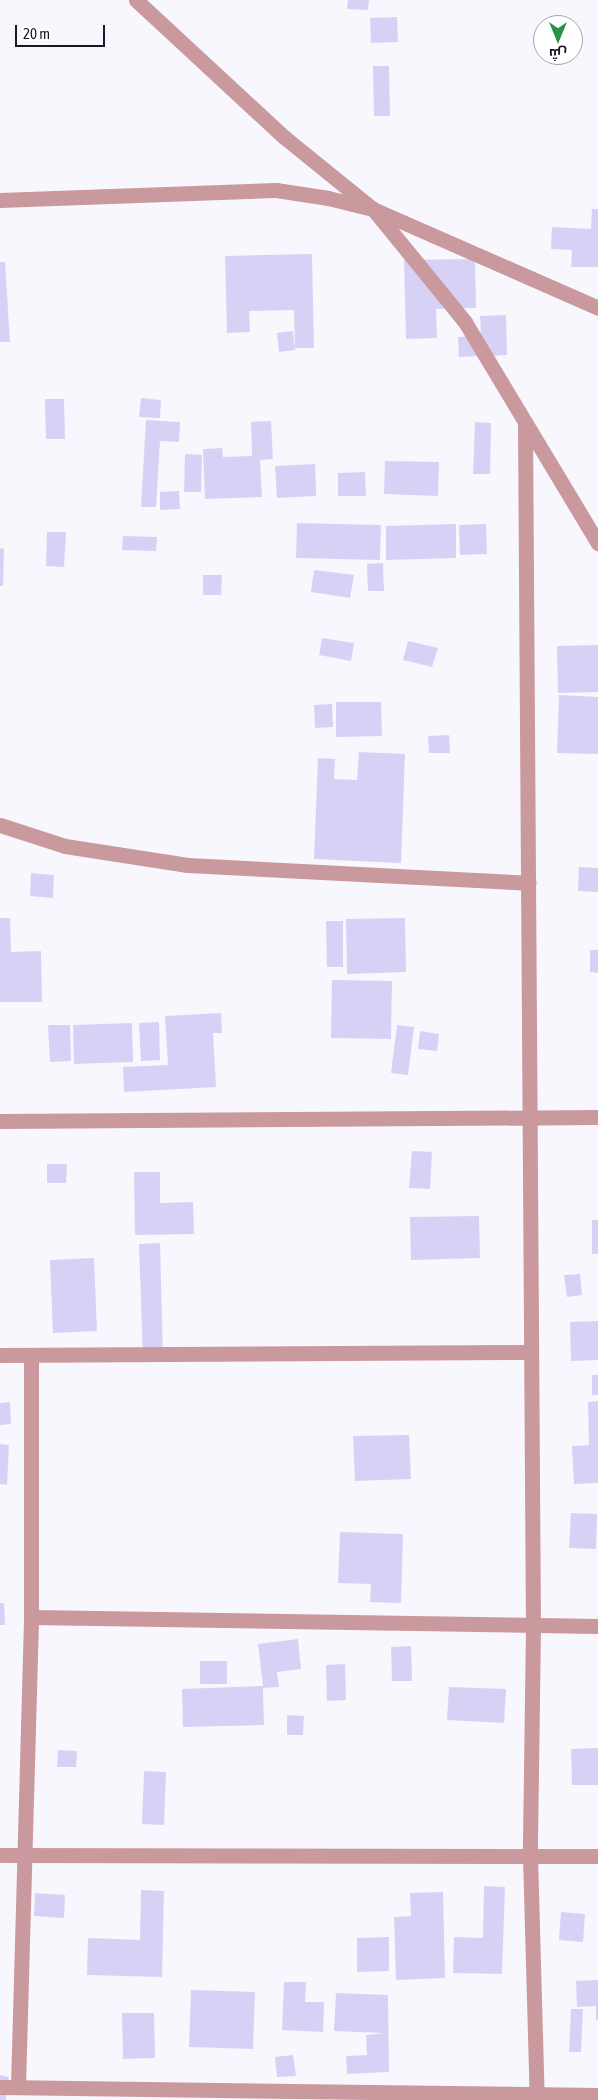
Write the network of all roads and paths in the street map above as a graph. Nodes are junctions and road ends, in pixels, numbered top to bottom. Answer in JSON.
{"nodes":[{"id":1,"x":136,"y":0,"type":"edge"},
{"id":2,"x":0,"y":200,"type":"edge"},
{"id":3,"x":373,"y":209,"type":"junction"},
{"id":4,"x":598,"y":308,"type":"edge"},
{"id":5,"x":525,"y":423,"type":"junction"},
{"id":6,"x":598,"y":543,"type":"edge"},
{"id":7,"x":0,"y":825,"type":"edge"},
{"id":8,"x":529,"y":883,"type":"junction"},
{"id":9,"x":598,"y":1117,"type":"edge"},
{"id":10,"x":529,"y":1118,"type":"junction"},
{"id":11,"x":0,"y":1121,"type":"edge"},
{"id":12,"x":528,"y":1352,"type":"junction"},
{"id":13,"x":0,"y":1355,"type":"edge"},
{"id":14,"x":31,"y":1355,"type":"junction"},
{"id":15,"x":31,"y":1617,"type":"junction"},
{"id":16,"x":598,"y":1626,"type":"edge"},
{"id":17,"x":533,"y":1627,"type":"junction"},
{"id":18,"x":24,"y":1854,"type":"junction"},
{"id":19,"x":0,"y":1855,"type":"edge"},
{"id":20,"x":530,"y":1856,"type":"junction"},
{"id":21,"x":598,"y":1856,"type":"edge"},
{"id":22,"x":18,"y":2086,"type":"junction"},
{"id":23,"x":0,"y":2087,"type":"edge"},
{"id":24,"x":598,"y":2095,"type":"edge"},
{"id":25,"x":537,"y":2098,"type":"edge"}],
"edges":[{"from":1,"to":3,"type":"street"},
{"from":2,"to":3,"type":"street"},
{"from":3,"to":4,"type":"street"},
{"from":3,"to":5,"type":"street"},
{"from":5,"to":6,"type":"street"},
{"from":5,"to":8,"type":"street"},
{"from":7,"to":8,"type":"street"},
{"from":8,"to":10,"type":"street"},
{"from":9,"to":10,"type":"street"},
{"from":10,"to":11,"type":"street"},
{"from":10,"to":12,"type":"street"},
{"from":12,"to":14,"type":"street"},
{"from":12,"to":17,"type":"street"},
{"from":13,"to":14,"type":"street"},
{"from":14,"to":15,"type":"street"},
{"from":15,"to":17,"type":"street"},
{"from":15,"to":18,"type":"street"},
{"from":16,"to":17,"type":"street"},
{"from":17,"to":20,"type":"street"},
{"from":18,"to":19,"type":"street"},
{"from":18,"to":20,"type":"street"},
{"from":18,"to":22,"type":"street"},
{"from":20,"to":21,"type":"street"},
{"from":20,"to":25,"type":"street"},
{"from":22,"to":23,"type":"street"},
{"from":22,"to":25,"type":"street"},
{"from":24,"to":25,"type":"street"}]}
